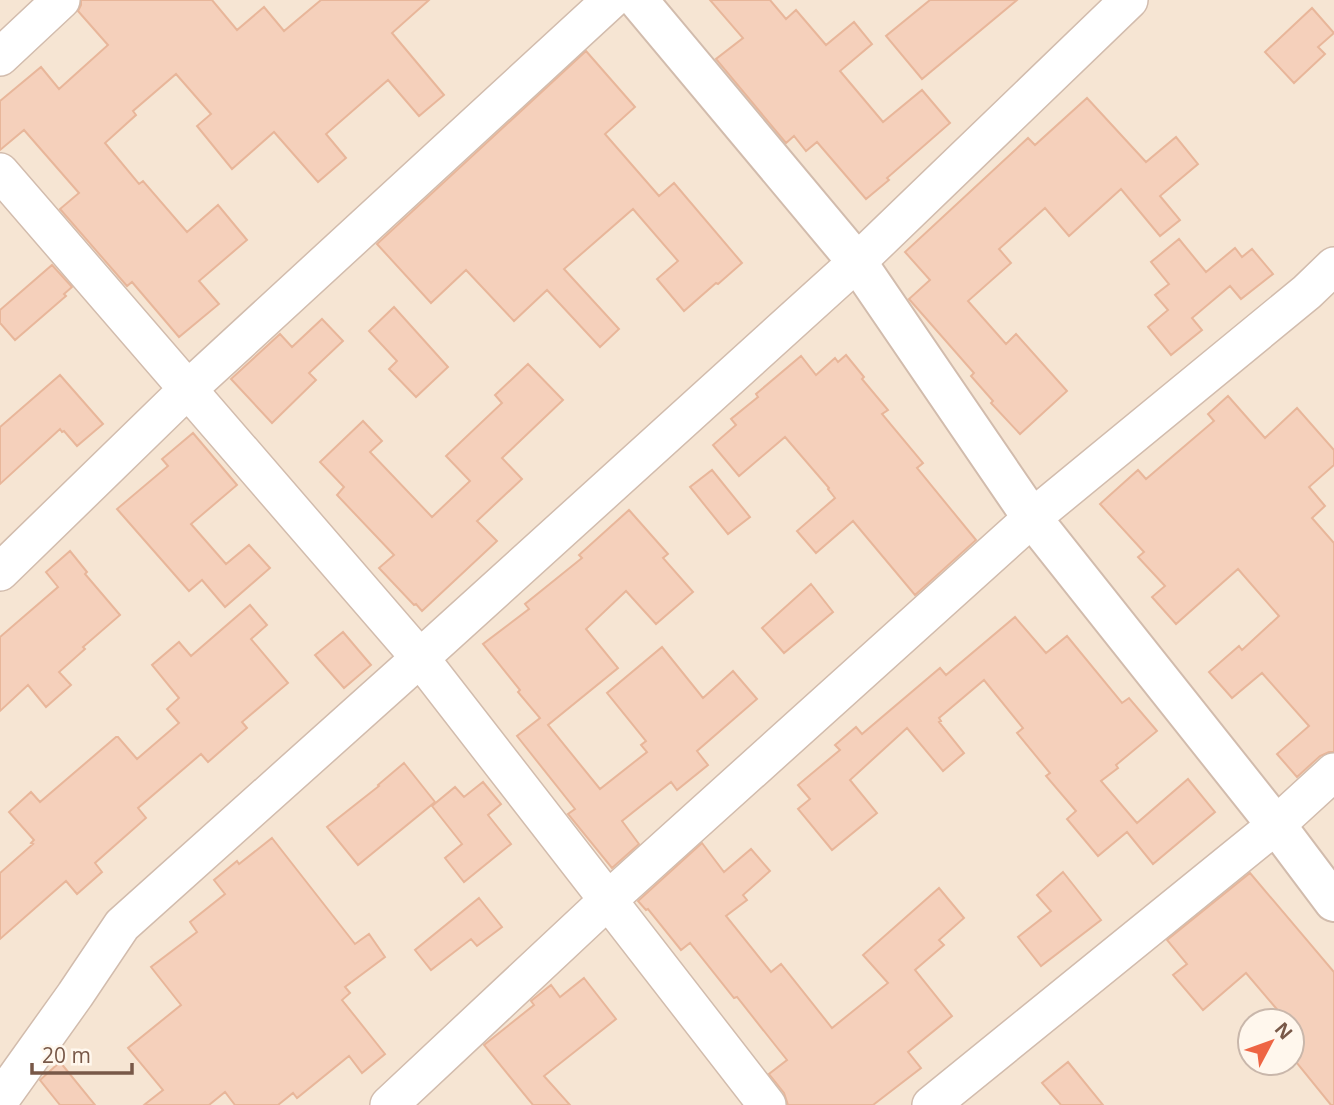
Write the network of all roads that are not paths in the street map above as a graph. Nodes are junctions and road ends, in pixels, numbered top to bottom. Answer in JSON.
{"nodes":[{"id":1,"x":61,"y":0,"type":"edge"},
{"id":2,"x":611,"y":0,"type":"edge"},
{"id":3,"x":638,"y":0,"type":"edge"},
{"id":4,"x":1129,"y":0,"type":"edge"},
{"id":5,"x":0,"y":57,"type":"edge"},
{"id":6,"x":0,"y":172,"type":"edge"},
{"id":7,"x":857,"y":262,"type":"junction"},
{"id":8,"x":1334,"y":266,"type":"edge"},
{"id":9,"x":187,"y":390,"type":"junction"},
{"id":10,"x":1032,"y":518,"type":"junction"},
{"id":11,"x":0,"y":572,"type":"edge"},
{"id":12,"x":420,"y":658,"type":"junction"},
{"id":13,"x":1334,"y":772,"type":"edge"},
{"id":14,"x":1276,"y":825,"type":"junction"},
{"id":15,"x":607,"y":900,"type":"junction"},
{"id":16,"x":1334,"y":902,"type":"edge"},
{"id":17,"x":0,"y":1100,"type":"edge"},
{"id":18,"x":389,"y":1105,"type":"edge"},
{"id":19,"x":767,"y":1105,"type":"edge"},
{"id":20,"x":931,"y":1105,"type":"edge"}],
"edges":[{"from":1,"to":5,"type":"street"},
{"from":2,"to":9,"type":"street"},
{"from":3,"to":7,"type":"street"},
{"from":4,"to":7,"type":"street"},
{"from":6,"to":9,"type":"street"},
{"from":7,"to":10,"type":"street"},
{"from":7,"to":12,"type":"street"},
{"from":8,"to":10,"type":"street"},
{"from":9,"to":11,"type":"street"},
{"from":9,"to":12,"type":"street"},
{"from":10,"to":14,"type":"street"},
{"from":10,"to":15,"type":"street"},
{"from":12,"to":15,"type":"street"},
{"from":12,"to":17,"type":"street"},
{"from":13,"to":14,"type":"street"},
{"from":14,"to":16,"type":"street"},
{"from":14,"to":20,"type":"street"},
{"from":15,"to":18,"type":"street"},
{"from":15,"to":19,"type":"street"}]}
